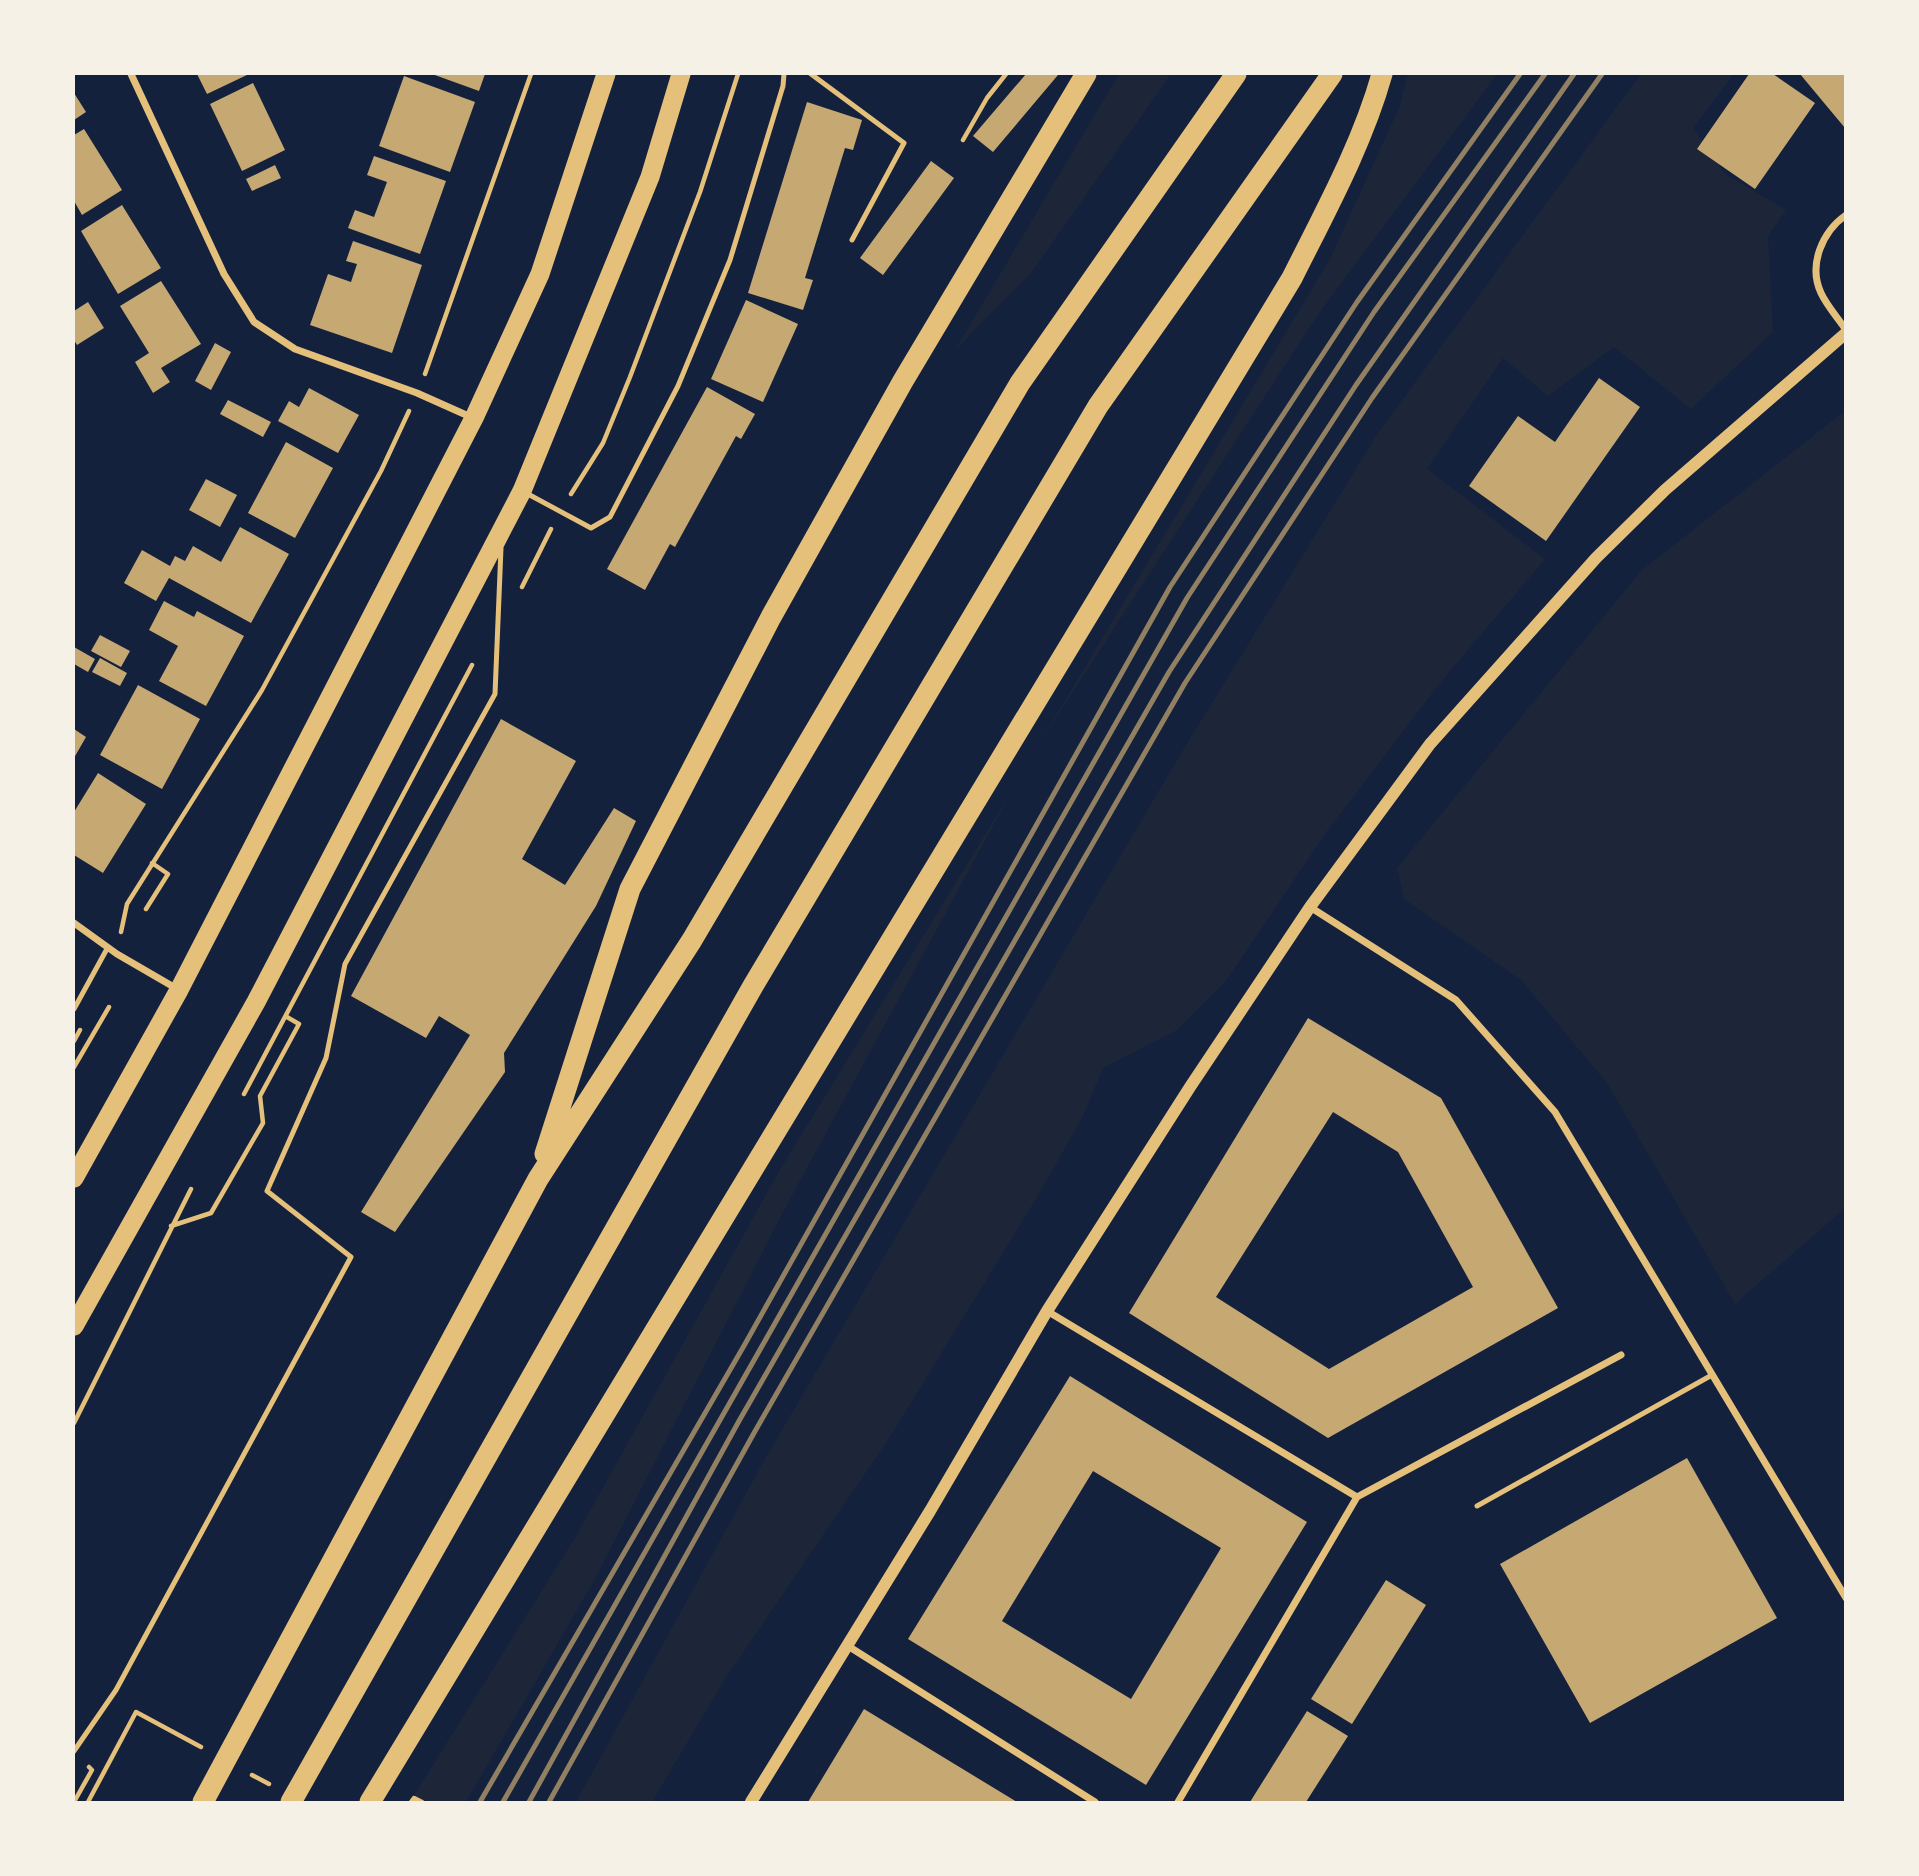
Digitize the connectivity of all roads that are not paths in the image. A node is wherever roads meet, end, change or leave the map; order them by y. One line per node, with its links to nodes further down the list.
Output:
1 (131, 74): 13 (street)
2 (606, 74): 13 (highway)
3 (681, 74): 14 (highway)
4 (784, 74): 14 (lane)
5 (811, 74): 11 (lane)
6 (1086, 74): 22 (highway)
7 (1236, 74): 22 (highway)
8 (1332, 74): 32 (highway)
9 (1382, 74): 34 (highway)
10 (1846, 215): 12 (street)
11 (852, 240)
12 (1846, 332): 16 (street)
13 (474, 418): 19 (highway)
14 (522, 491): 15 (highway)
15 (502, 528): 24 (highway); 31 (lane)
16 (1310, 907): 23 (street); 26 (street)
17 (74, 923): 18 (street)
18 (108, 947): 19 (street); 20 (lane)
19 (179, 990): 21 (highway)
20 (74, 1009)
21 (74, 1178)
22 (538, 1180): 33 (highway)
23 (1047, 1311): 27 (street); 30 (street)
24 (74, 1326)
25 (1620, 1354): 27 (street)
26 (1712, 1375): 28 (lane); 29 (street)
27 (1357, 1497): 37 (street)
28 (1477, 1506)
29 (1846, 1598)
30 (848, 1646): 35 (street); 36 (street)
31 (74, 1751)
32 (285, 1796)
33 (203, 1802)
34 (370, 1802)
35 (751, 1802)
36 (1096, 1802)
37 (1178, 1802)

